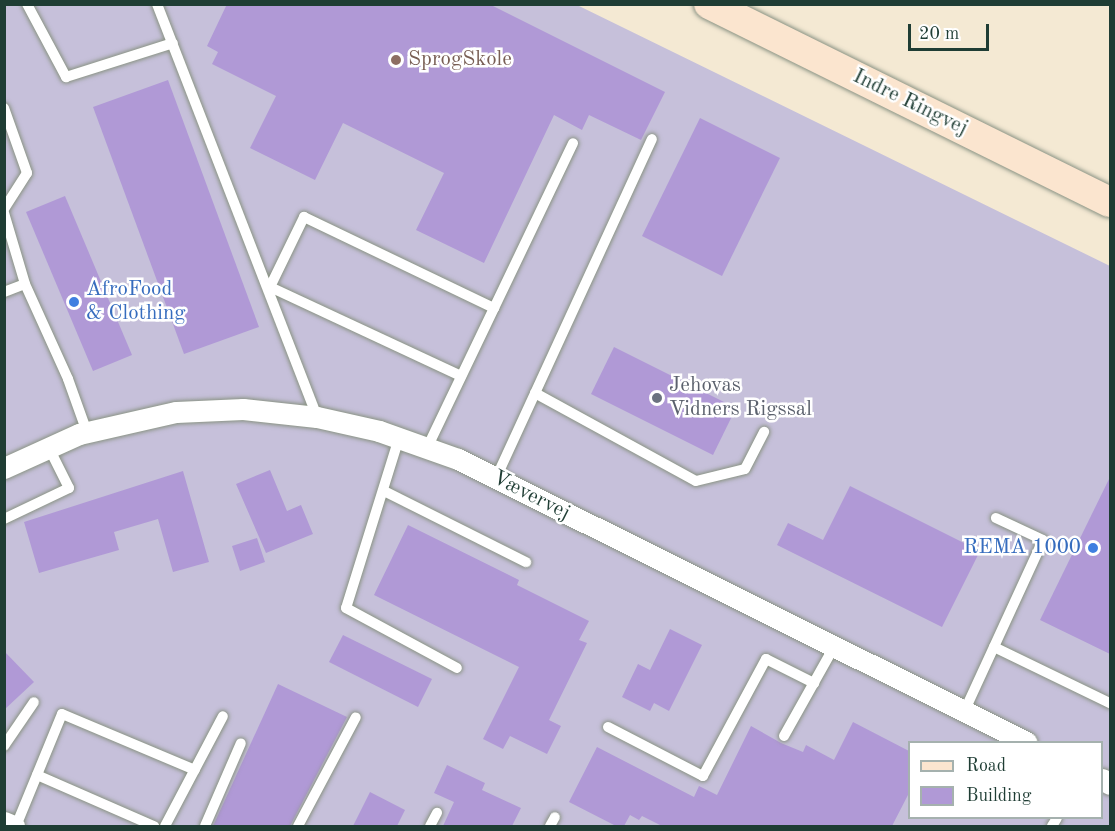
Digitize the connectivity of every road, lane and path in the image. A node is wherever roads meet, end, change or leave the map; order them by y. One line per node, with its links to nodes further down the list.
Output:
1 (27, 4): 4 (lane)
2 (158, 4): 4 (lane)
3 (710, 4): 8 (main road, Indre Ringvej)
4 (173, 43): 11 (lane)
5 (4, 108): 9 (lane)
6 (652, 139): 15 (lane)
7 (573, 143): 13 (lane)
8 (1110, 202)
9 (4, 211): 10 (lane)
10 (24, 284): 12 (lane); 17 (lane)
11 (270, 287): 13 (lane); 14 (lane); 16 (lane)
12 (4, 292)
13 (494, 308): 14 (lane)
14 (461, 376): 21 (lane)
15 (535, 393): 18 (lane); 23 (lane)
16 (317, 417): 17 (street, Vævervej); 19 (street, Vævervej)
17 (87, 432): 20 (street, Vævervej)
18 (764, 432)
19 (399, 438): 21 (street, Vævervej); 24 (lane)
20 (49, 448): 22 (street, Vævervej); 26 (lane)
21 (427, 448): 23 (street, Vævervej)
22 (4, 468)
23 (496, 478): 28 (street, Vævervej)
24 (384, 491): 27 (lane); 30 (lane)
25 (996, 518): 29 (lane)
26 (4, 519)
27 (525, 562)
28 (834, 647): 31 (lane); 34 (street, Vævervej)
29 (993, 647): 33 (lane); 34 (lane)
30 (457, 668)
31 (814, 683): 37 (lane); 38 (lane)
32 (34, 702): 41 (lane)
33 (1110, 703)
34 (963, 712): 39 (street, Vævervej)
35 (223, 716): 42 (lane)
36 (356, 717): 50 (lane)
37 (608, 727)
38 (784, 736)
39 (1024, 741)
40 (241, 743): 49 (lane)
41 (4, 746)
42 (195, 771): 43 (lane); 48 (lane)
43 (37, 775): 46 (lane); 47 (lane)
44 (437, 813): 51 (lane)
45 (4, 822): 46 (street)
46 (15, 826)
47 (154, 826)
48 (165, 826)
49 (205, 826)
50 (298, 826)
51 (430, 826)

